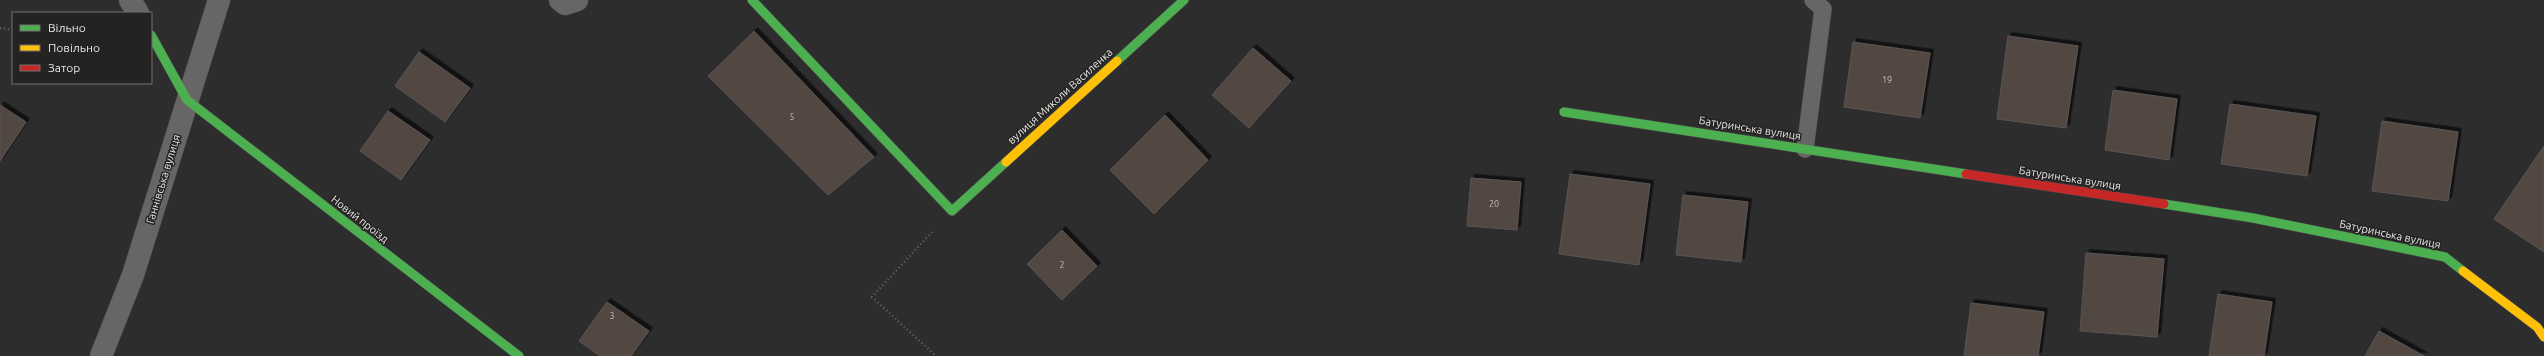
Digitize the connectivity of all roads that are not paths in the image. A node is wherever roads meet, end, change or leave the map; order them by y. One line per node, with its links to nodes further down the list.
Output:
1 (130, 0): 8 (street)
2 (219, 0): 10 (street, Ганнівська вулиця)
3 (560, 0): 4 (street)
4 (577, 0)
5 (752, 0): 6 (street, вулиця Миколи Василенка)
6 (1184, 0)
7 (1812, 0): 12 (lane)
8 (137, 12)
9 (152, 37): 10 (street)
10 (187, 100): 14 (street, Ганнівська вулиця); 15 (street, Новий проїзд)
11 (1564, 112): 12 (street, Батуринська вулиця)
12 (1805, 149): 13 (street, Батуринська вулиця)
13 (2544, 337)
14 (101, 356)
15 (519, 356)

